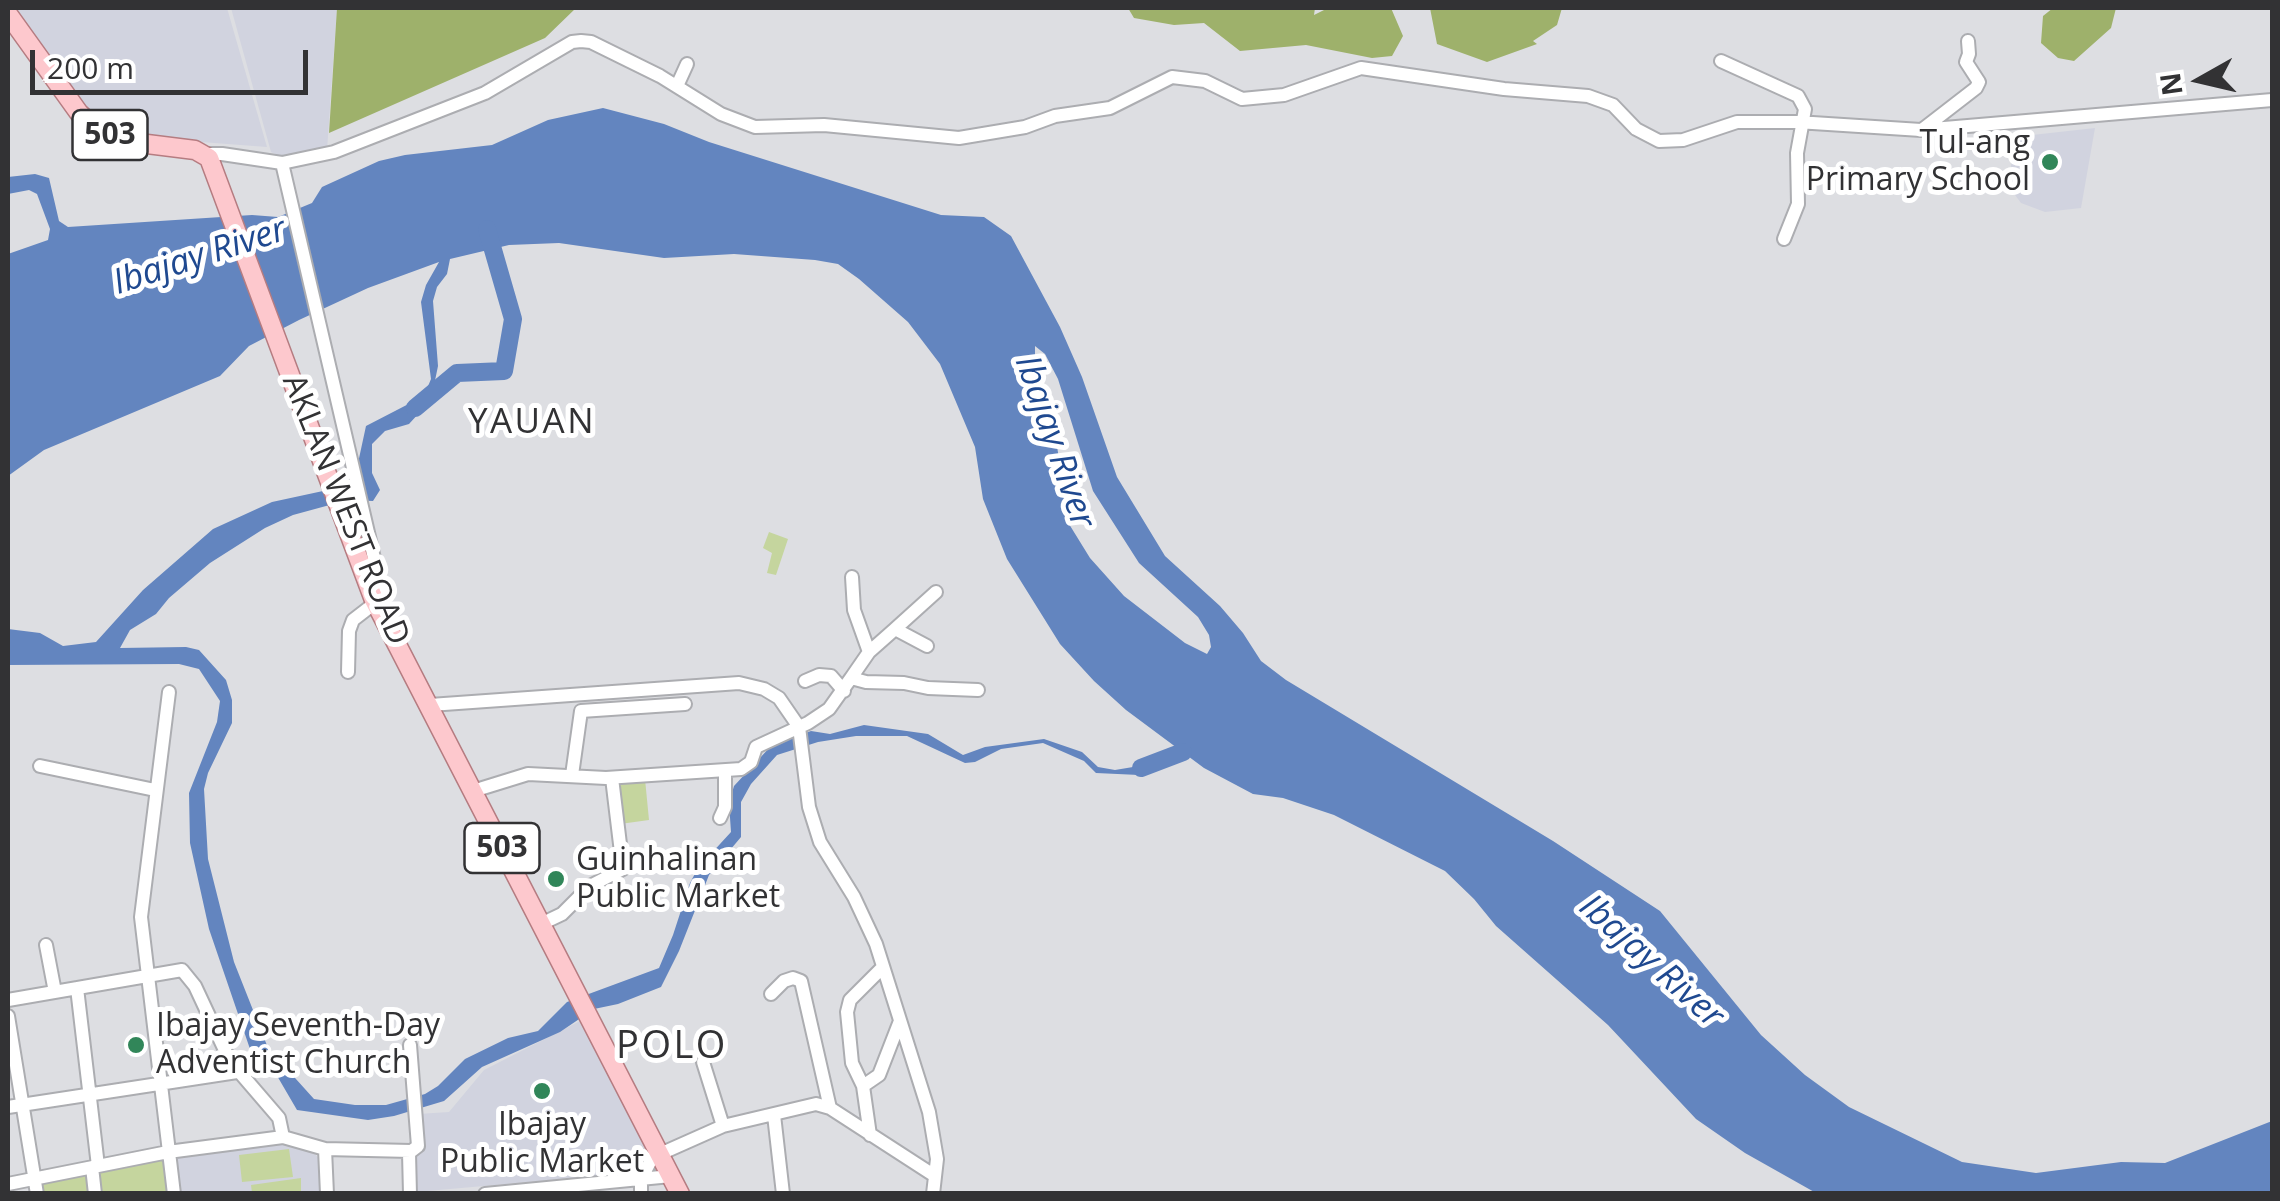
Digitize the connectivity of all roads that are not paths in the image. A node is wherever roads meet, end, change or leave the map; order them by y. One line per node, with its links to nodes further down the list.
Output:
1 (9, 18): 9 (main road, 503)
2 (1968, 41): 8 (street)
3 (1721, 61): 7 (street)
4 (687, 64): 5 (street)
5 (677, 86): 7 (street); 10 (street)
6 (2272, 100): 8 (street)
7 (1804, 122): 8 (street); 11 (street)
8 (1921, 130)
9 (204, 154): 10 (street); 14 (main road, AKLAN WEST ROAD / 503)
10 (282, 163): 14 (street)
11 (1784, 240)
12 (852, 578): 17 (street)
13 (936, 592): 15 (street)
14 (375, 602): 18 (street); 25 (main road, AKLAN WEST ROAD / 503)
15 (895, 629): 16 (street); 17 (street)
16 (926, 646)
17 (868, 652): 19 (street)
18 (348, 672)
19 (851, 678): 21 (street); 22 (street)
20 (805, 681): 22 (street)
21 (978, 690)
22 (844, 691): 26 (street)
23 (169, 692): 31 (street)
24 (685, 704): 29 (street)
25 (430, 705): 26 (street); 32 (main road, AKLAN WEST ROAD / 503)
26 (799, 727): 28 (street); 36 (street)
27 (40, 766): 31 (street)
28 (725, 772): 30 (street); 33 (street)
29 (572, 774): 30 (street); 32 (street)
30 (612, 778): 34 (street)
31 (156, 790): 37 (street)
32 (474, 791): 34 (main road, AKLAN WEST ROAD / 503)
33 (720, 818)
34 (542, 924): 58 (main road, AKLAN WEST ROAD / 503)
35 (46, 944): 39 (street)
36 (883, 967): 43 (street); 48 (street)
37 (146, 976): 38 (street); 46 (street); 47 (street)
38 (77, 988): 39 (street); 49 (street)
39 (55, 992): 41 (street)
40 (771, 994): 51 (street)
41 (8, 1000)
42 (8, 1016): 50 (street)
43 (900, 1021): 48 (street); 62 (street)
44 (410, 1045): 57 (street)
45 (702, 1062): 53 (street)
46 (236, 1072): 47 (street); 55 (street)
47 (160, 1084): 49 (street); 59 (street)
48 (863, 1086): 54 (street)
49 (90, 1095): 50 (street); 60 (street)
50 (15, 1106): 64 (street)
51 (830, 1108): 52 (street); 54 (street)
52 (774, 1115): 53 (street); 73 (street)
53 (723, 1126): 58 (street)
54 (870, 1134): 62 (street)
55 (283, 1137): 56 (street); 59 (street)
56 (325, 1149): 57 (street); 69 (street)
57 (410, 1151): 70 (street)
58 (658, 1151): 61 (main road, AKLAN WEST ROAD / 503); 65 (street)
59 (168, 1152): 60 (street); 68 (street)
60 (95, 1167): 64 (street); 67 (street)
61 (671, 1176): 65 (street); 72 (main road, AKLAN WEST ROAD / 503)
62 (935, 1176): 74 (street)
63 (8, 1184): 64 (street)
64 (36, 1186)
65 (641, 1186): 66 (street)
66 (553, 1190): 71 (street)
67 (95, 1194)
68 (174, 1194)
69 (326, 1194)
70 (410, 1194)
71 (485, 1194)
72 (680, 1194)
73 (784, 1194)
74 (933, 1194)

